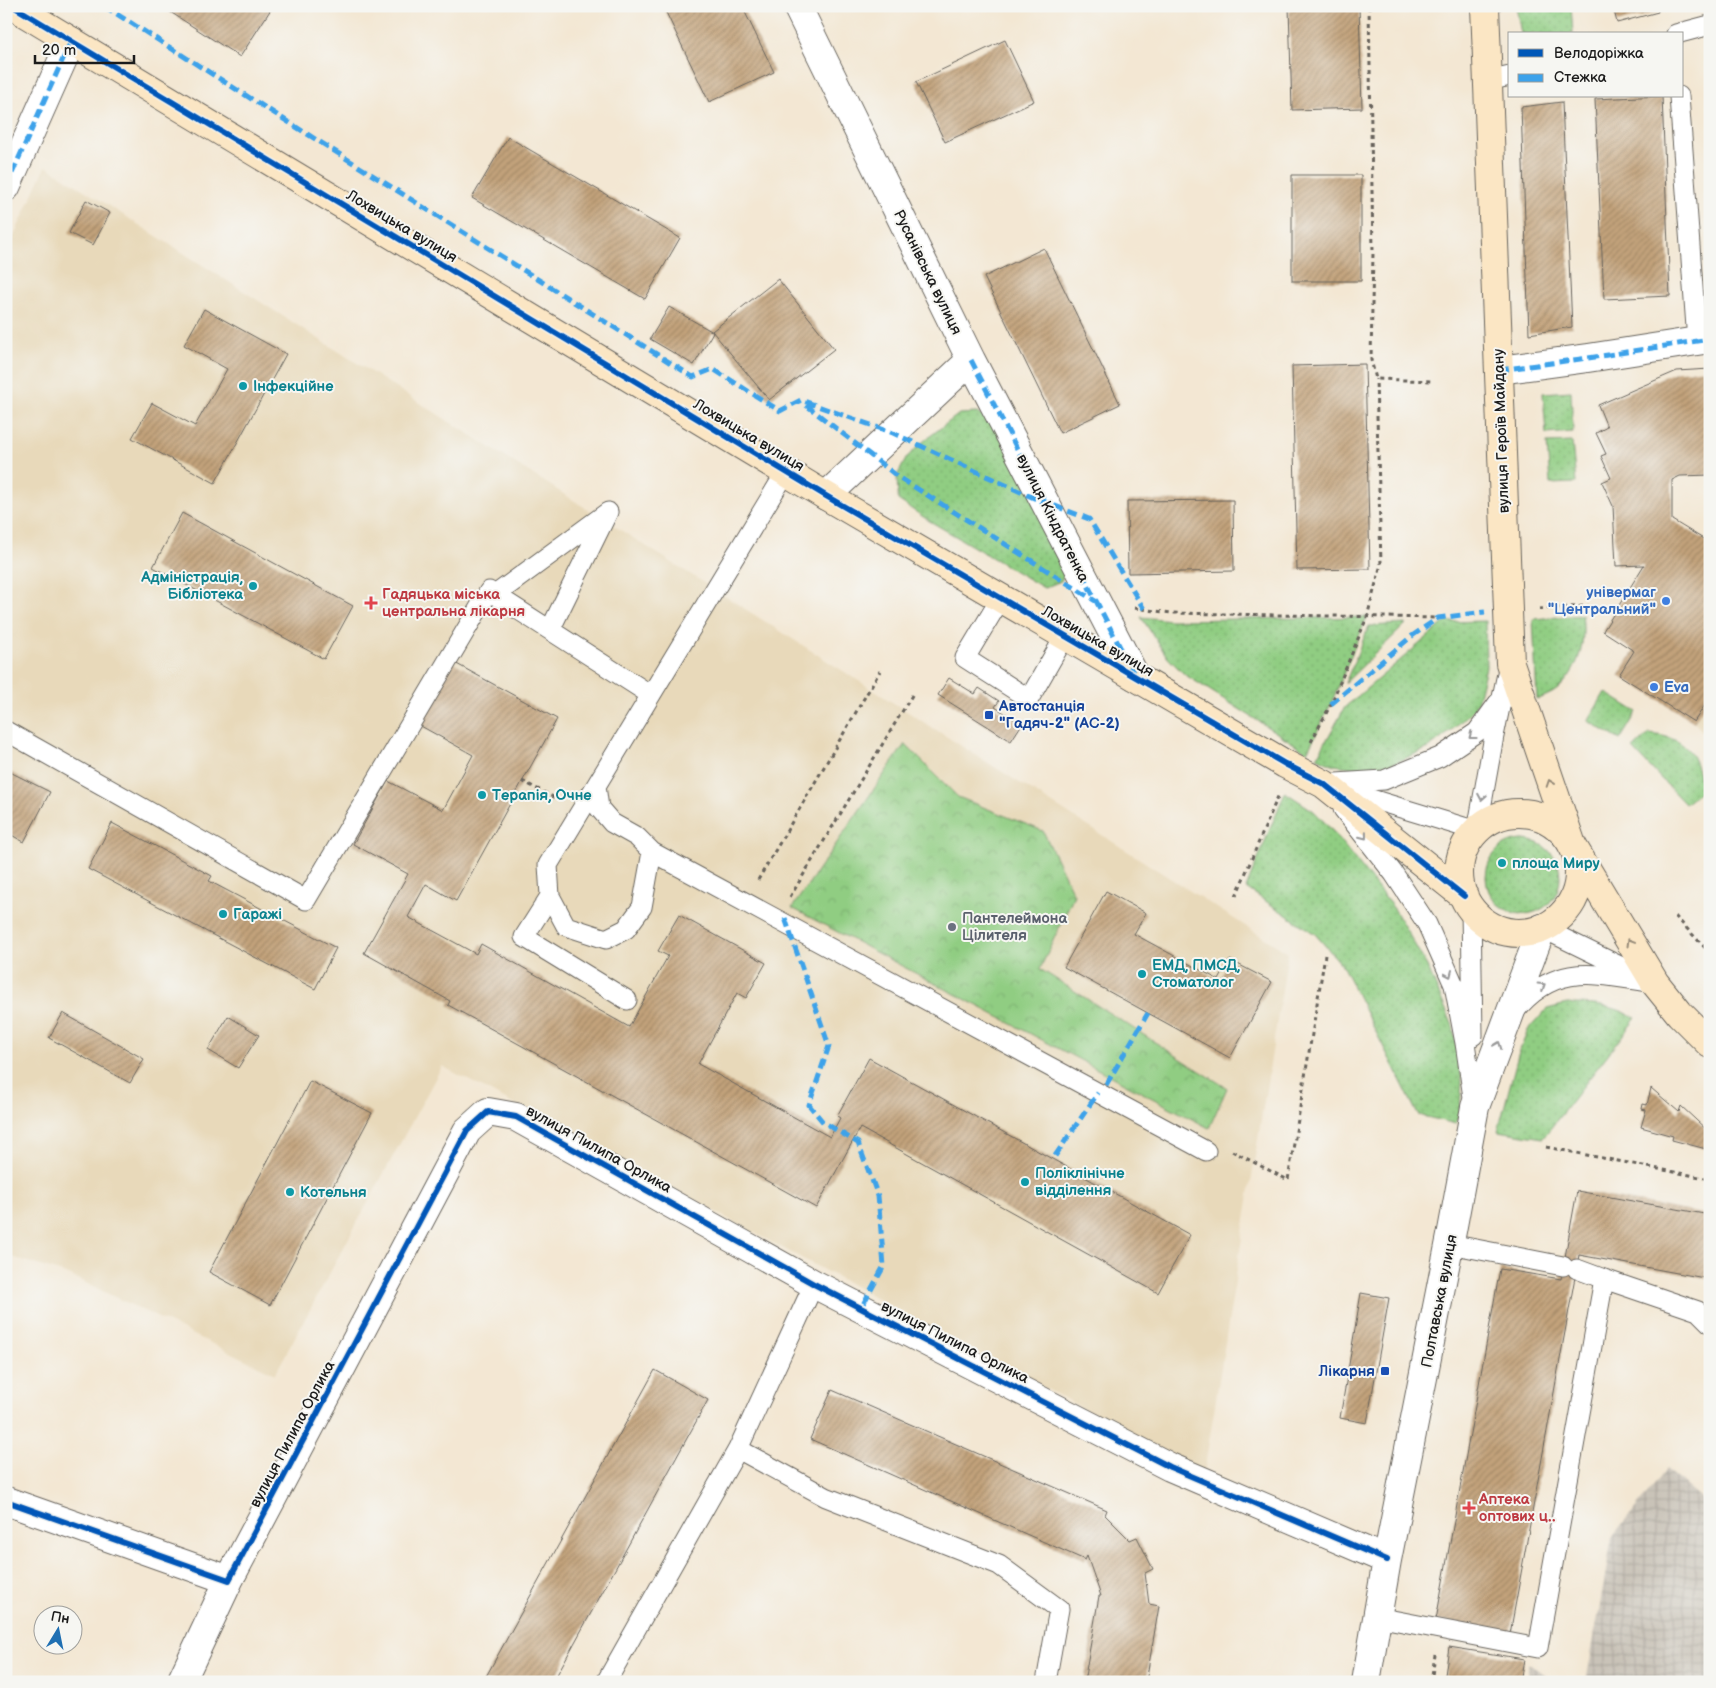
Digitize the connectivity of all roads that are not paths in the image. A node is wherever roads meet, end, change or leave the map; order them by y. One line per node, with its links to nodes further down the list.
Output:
1 (14, 6): 6 (street, Лохвицька вулиця)
2 (797, 6): 11 (street, Русанівська вулиця)
3 (1485, 6): 7 (street, вулиця Героїв Майдану)
4 (1710, 25): 5 (lane)
5 (1684, 32)
6 (71, 41): 9 (street); 13 (street, Лохвицька вулиця)
7 (1499, 78): 12 (street, вулиця Героїв Майдану)
8 (1679, 98): 10 (lane)
9 (6, 188)
10 (1704, 340): 12 (street)
11 (971, 360): 14 (street); 20 (street, вулиця Кіндратенка)
12 (1498, 370): 19 (street, вулиця Героїв Майдану)
13 (786, 472): 14 (street, Лохвицька вулиця); 21 (lane)
14 (826, 496): 16 (street, Лохвицька вулиця)
15 (495, 595): 17 (lane); 17 (lane); 22 (lane)
16 (1001, 598): 18 (street, Лохвицька вулиця); 18 (lane)
17 (550, 630): 21 (lane)
18 (1064, 636): 20 (street, Лохвицька вулиця)
19 (1510, 663): 23 (lane, one-way to 23); 25 (lane, one-way to 25); 26 (street, вулиця Героїв Майдану, one-way to 19)
20 (1135, 676): 23 (street, Лохвицька вулиця)
21 (651, 695): 24 (lane)
22 (6, 731)
23 (1324, 784): 25 (lane); 29 (street, Лохвицька вулиця); 35 (lane, one-way to 35)
24 (596, 786): 27 (lane); 28 (lane)
25 (1476, 831): 26 (street); 29 (street)
26 (1572, 846): 30 (street); 31 (street, one-way to 26)
27 (652, 852): 28 (lane); 36 (lane)
28 (550, 896): 32 (lane)
29 (1467, 903): 30 (street); 35 (lane)
30 (1542, 928): 31 (lane); 33 (street, Полтавська вулиця)
31 (1655, 983): 33 (lane, one-way to 31); 34 (street)
32 (627, 1000)
33 (1508, 1020): 35 (street, Полтавська вулиця, one-way to 33)
34 (1710, 1044)
35 (1475, 1107): 37 (street, Полтавська вулиця)
36 (1206, 1151)
37 (1450, 1244): 38 (lane); 43 (street, Полтавська вулиця)
38 (1604, 1280): 40 (lane); 45 (lane)
39 (814, 1284): 41 (lane); 43 (street, вулиця Пилипа Орлика); 44 (street, вулиця Пилипа Орлика)
40 (1710, 1323)
41 (738, 1449): 47 (lane); 48 (lane)
42 (6, 1500): 44 (street)
43 (1387, 1560): 45 (street, Полтавська вулиця)
44 (229, 1580): 46 (street, вулиця Пилипа Орлика)
45 (1377, 1617): 49 (street, Полтавська вулиця)
46 (181, 1682)
47 (606, 1682)
48 (1046, 1682)
49 (1366, 1682)

